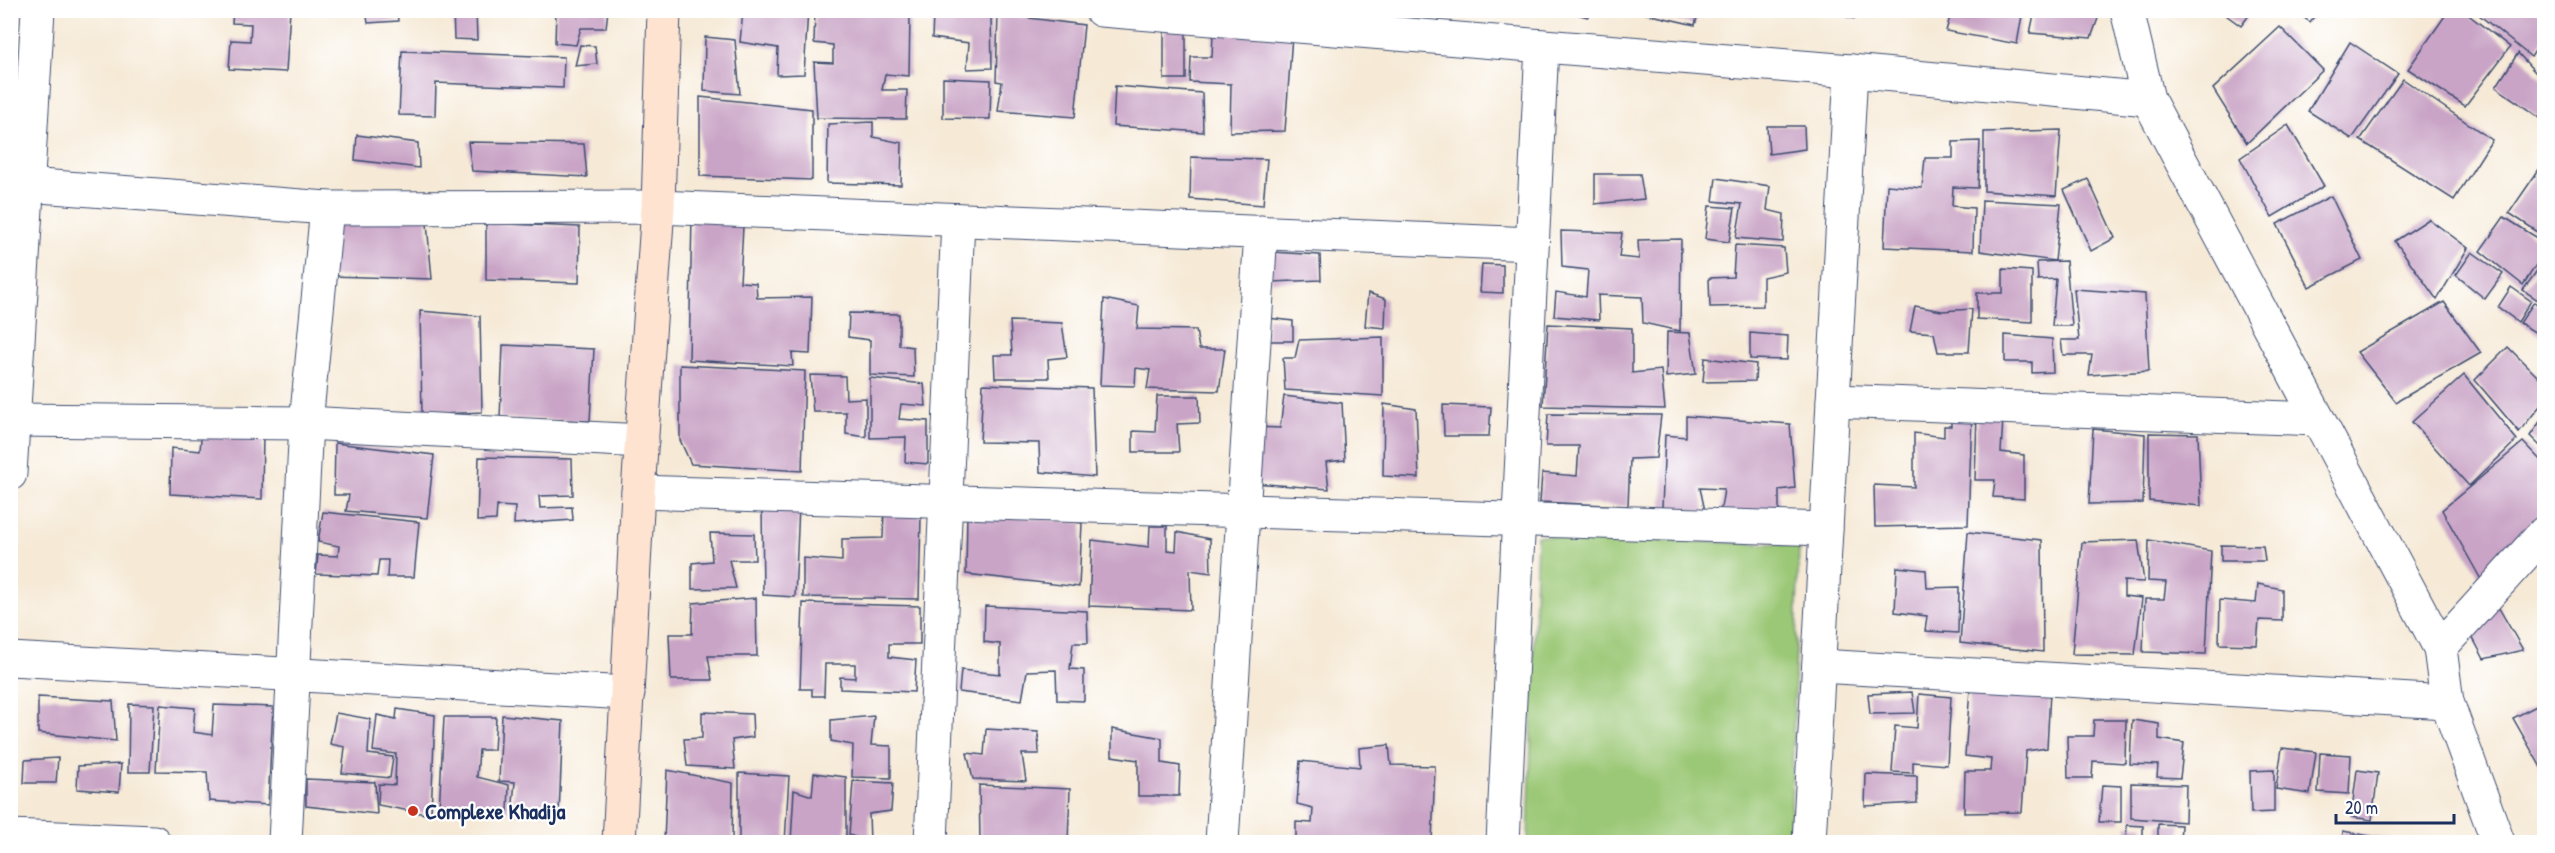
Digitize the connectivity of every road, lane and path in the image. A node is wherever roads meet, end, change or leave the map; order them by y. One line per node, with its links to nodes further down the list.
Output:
1 (38, 10): 8 (street)
2 (664, 10): 9 (street)
3 (1101, 10): 5 (street)
4 (2127, 10): 7 (street)
5 (1542, 46): 6 (street); 13 (street)
6 (1851, 71): 7 (street); 15 (street)
7 (2148, 99): 16 (street)
8 (27, 185): 10 (street); 14 (street)
9 (658, 207): 10 (street); 11 (street); 19 (street)
10 (327, 208): 18 (street)
11 (958, 220): 12 (street); 22 (street)
12 (1261, 232): 13 (street); 23 (street)
13 (1532, 244): 24 (street)
14 (16, 279): 17 (street)
15 (1833, 401): 16 (street); 25 (street)
16 (2318, 418): 27 (street)
17 (14, 420): 18 (street); 20 (street)
18 (306, 423): 19 (street); 30 (street)
19 (642, 441): 21 (street)
20 (10, 474)
21 (638, 492): 22 (street); 31 (street)
22 (946, 502): 23 (street); 37 (street)
23 (1243, 511): 24 (street); 38 (street)
24 (1518, 519): 25 (street); 39 (street)
25 (1826, 529): 29 (street)
26 (2544, 533): 27 (street)
27 (2440, 648): 32 (street)
28 (10, 659): 30 (street)
29 (1819, 666): 32 (street); 40 (street)
30 (293, 675): 31 (street); 35 (street)
31 (628, 693): 36 (street)
32 (2447, 702): 41 (street)
33 (10, 836): 34 (street)
34 (154, 843)
35 (285, 843)
36 (619, 843)
37 (931, 843)
38 (1221, 843)
39 (1503, 843)
40 (1809, 843)
41 (2498, 843)

